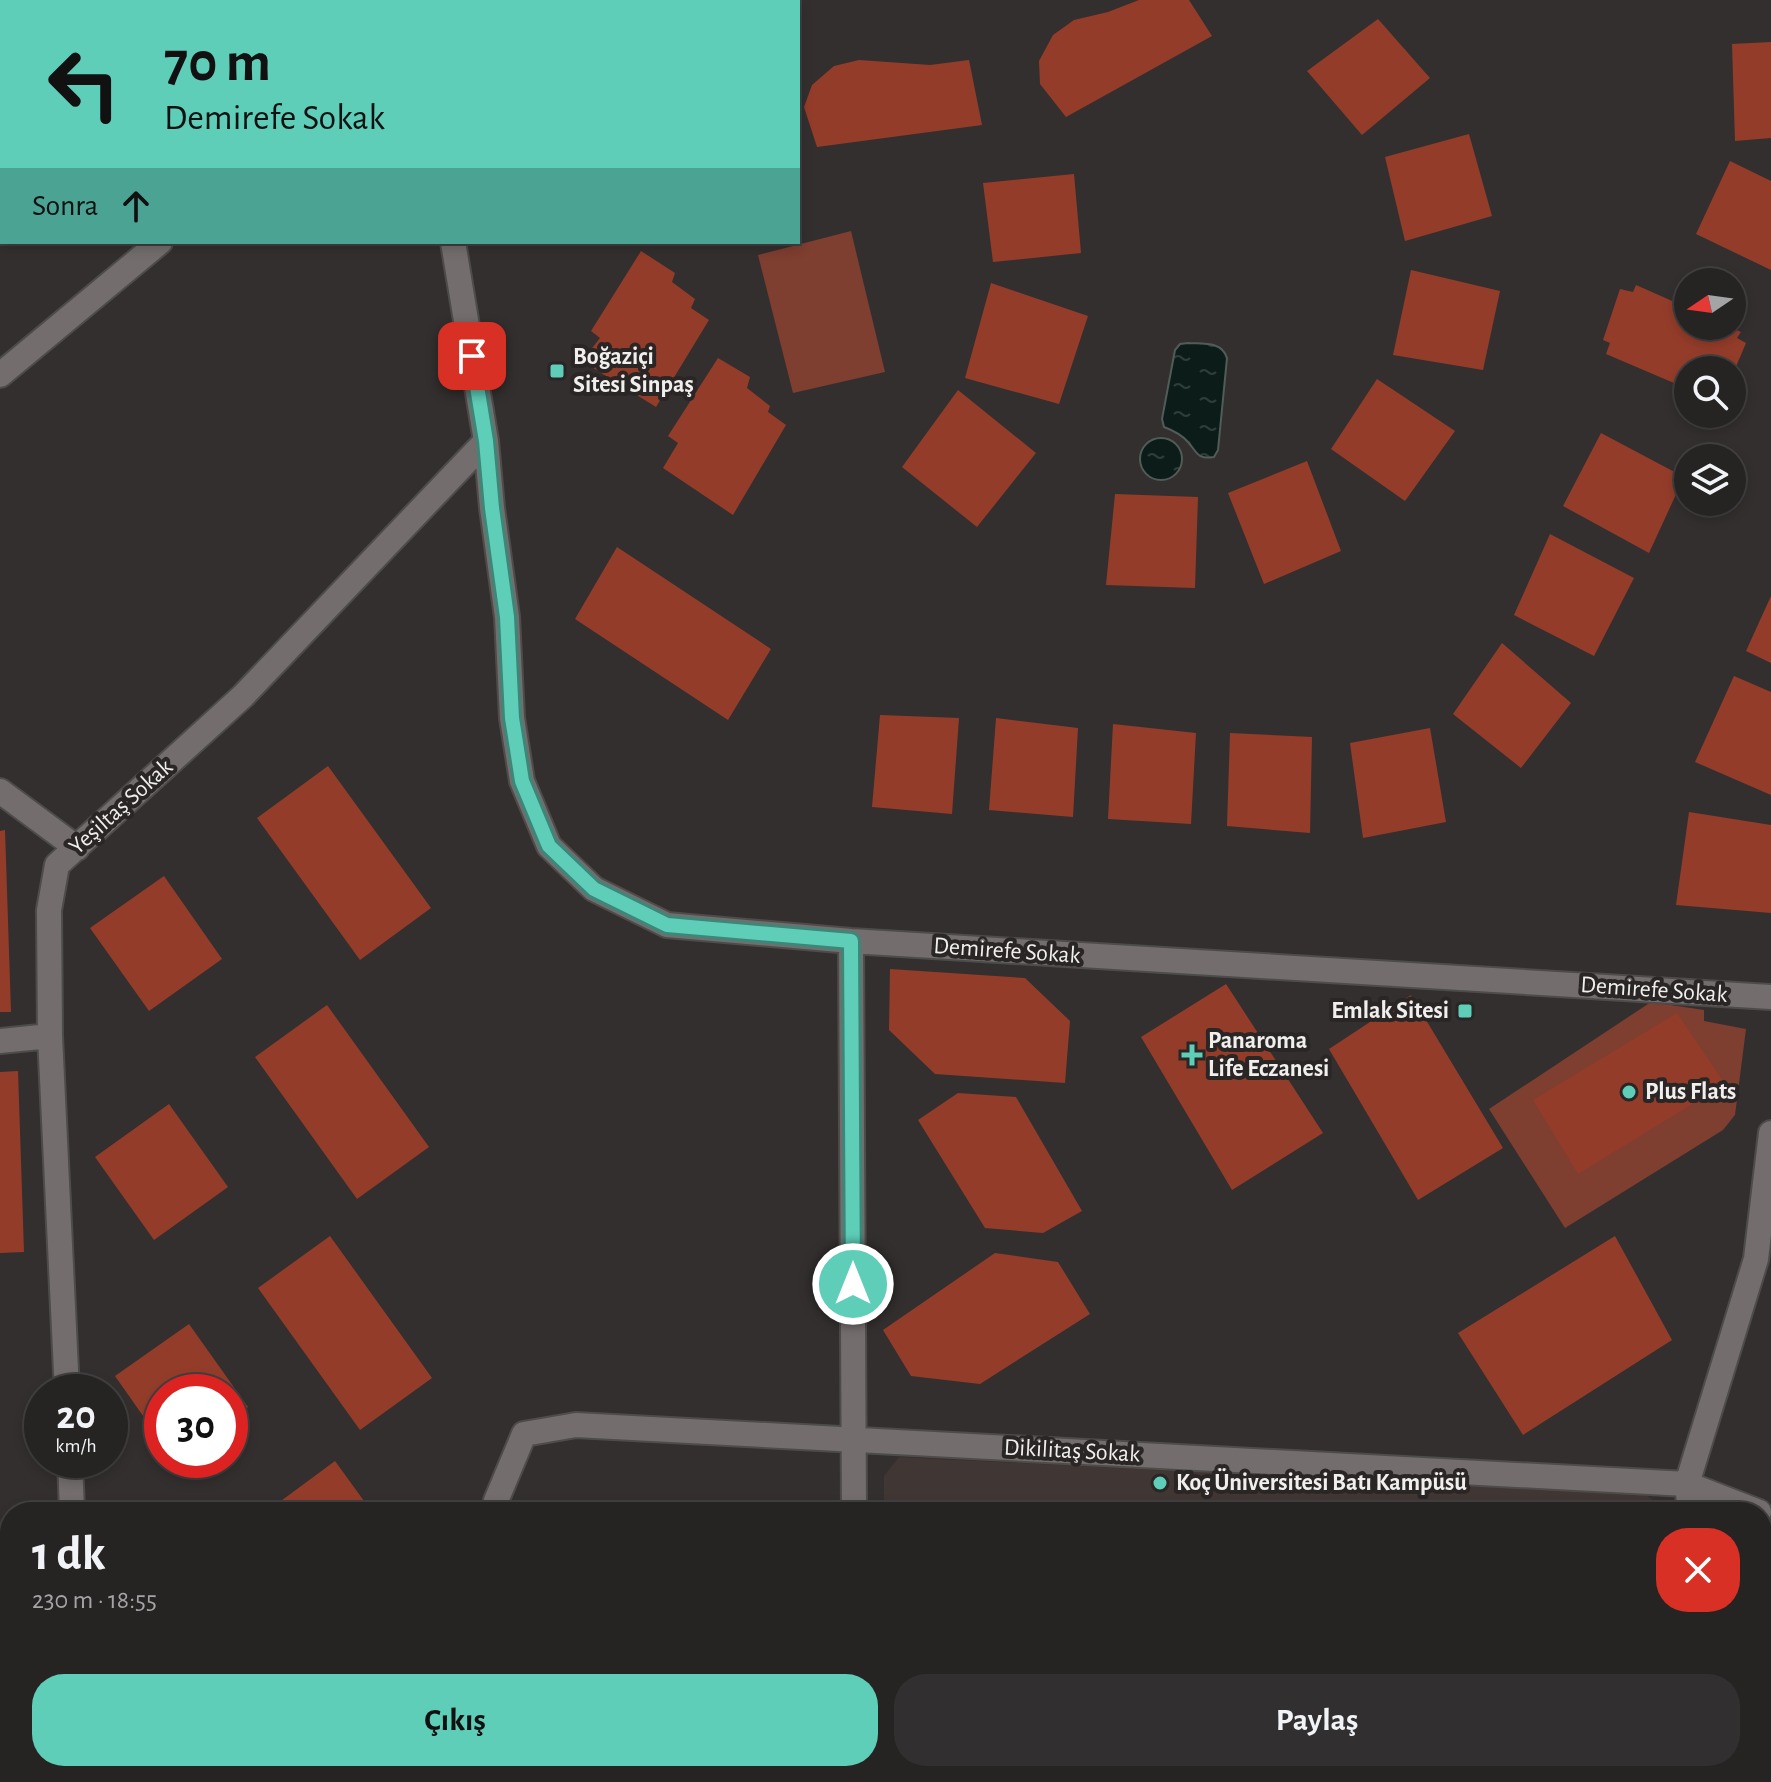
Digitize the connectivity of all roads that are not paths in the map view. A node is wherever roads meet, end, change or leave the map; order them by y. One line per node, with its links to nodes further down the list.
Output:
1 (158, 244): 3 (street)
2 (453, 244): 4 (street, Demirefe Sokak)
3 (0, 375)
4 (486, 441): 6 (street, Yeşiltaş Sokak); 7 (street, Demirefe Sokak)
5 (0, 791): 6 (street)
6 (77, 848): 9 (street, Yeşiltaş Sokak)
7 (851, 941): 8 (street, Demirefe Sokak); 14 (street)
8 (1771, 997)
9 (50, 1036): 10 (street); 13 (street, Yeşiltaş Sokak)
10 (0, 1041)
11 (1771, 1133): 12 (street)
12 (1770, 1141): 16 (street)
13 (66, 1374)
14 (854, 1440): 16 (street, Dikilitaş Sokak); 18 (street, Dikilitaş Sokak); 19 (street)
15 (71, 1478): 17 (street)
16 (1687, 1484): 20 (street); 21 (street, Dikilitaş Sokak)
17 (72, 1502)
18 (496, 1502)
19 (854, 1502)
20 (1689, 1502)
21 (1732, 1502)

